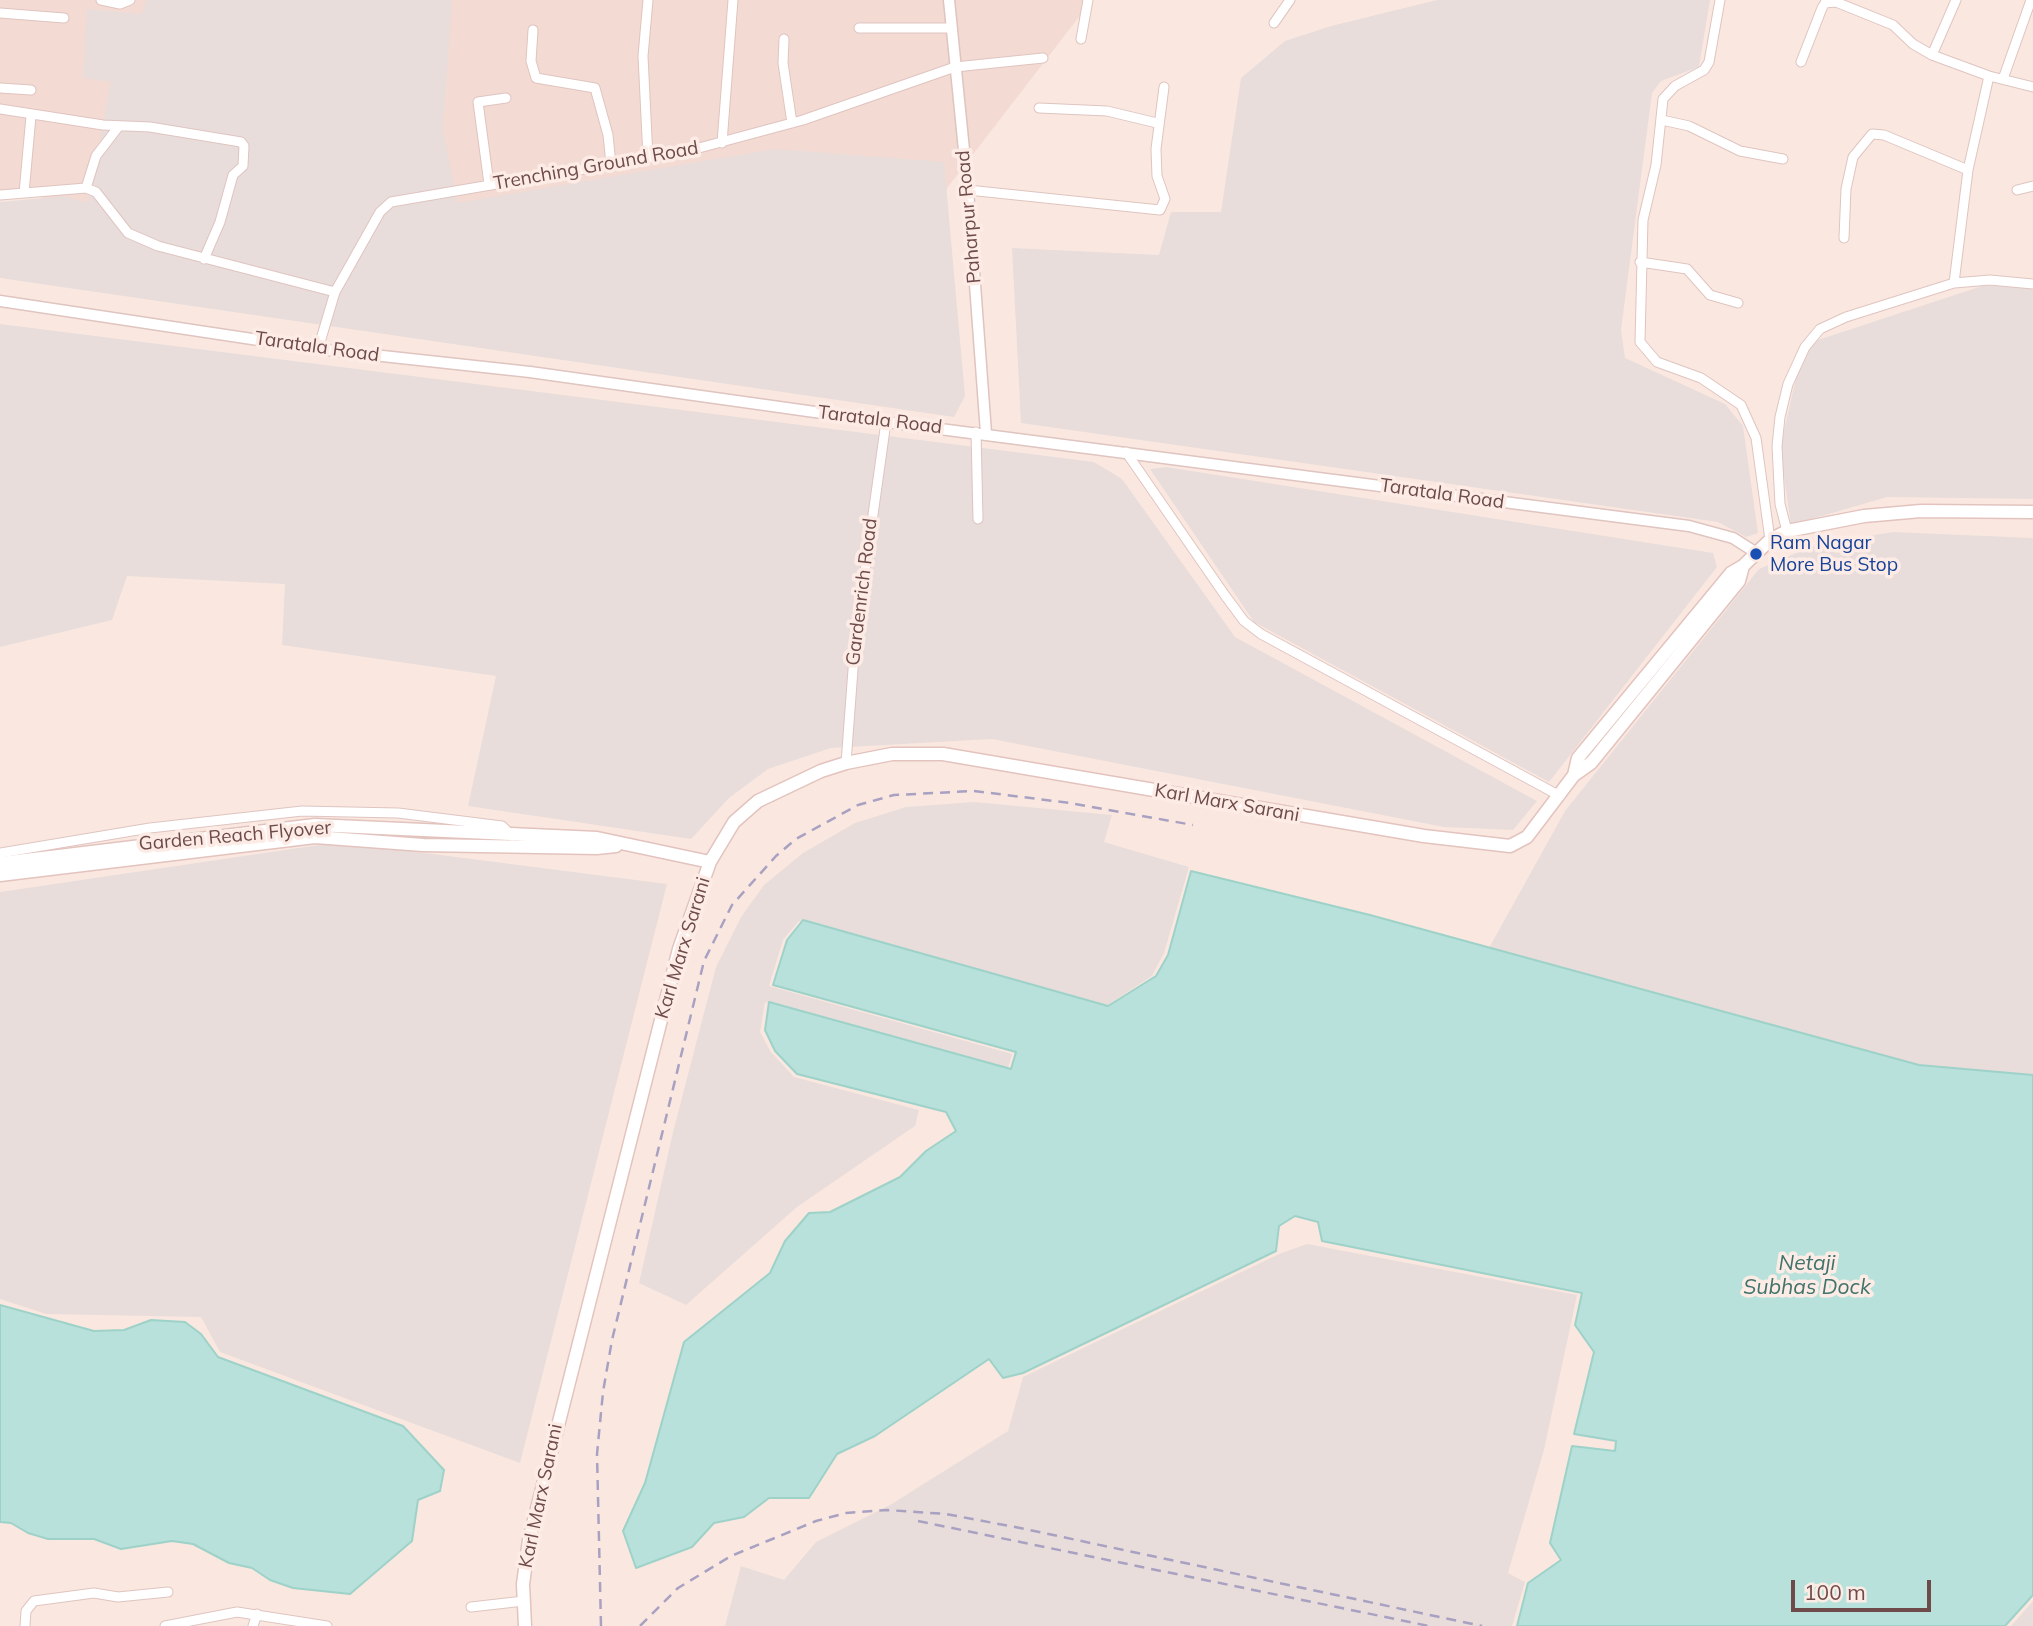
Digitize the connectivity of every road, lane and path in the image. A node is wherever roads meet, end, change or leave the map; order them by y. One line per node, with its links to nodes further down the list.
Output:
1 (101, 0): 2 (street)
2 (130, 0)
3 (648, 0): 38 (street)
4 (733, 0): 37 (street)
5 (949, 0): 15 (street, Paharpur Road)
6 (1088, 0): 18 (street)
7 (1290, 0): 13 (street)
8 (1720, 0): 33 (street)
9 (1956, 0): 19 (street)
10 (2031, 0): 24 (street)
11 (0, 13): 12 (street)
12 (64, 18)
13 (1274, 23)
14 (859, 28): 15 (street)
15 (952, 28): 22 (street, Paharpur Road)
16 (533, 30): 40 (street)
17 (784, 38): 34 (street)
18 (1081, 39)
19 (1932, 55): 21 (street); 23 (street)
20 (1044, 58): 22 (street, Trenching Ground Road)
21 (1801, 62)
22 (955, 67): 34 (street, Trenching Ground Road); 45 (street, Paharpur Road)
23 (1989, 76): 24 (street); 41 (street)
24 (2003, 79): 26 (street)
25 (1164, 87): 35 (street)
26 (2033, 87)
27 (0, 88): 28 (street)
28 (31, 90)
29 (506, 98): 42 (street)
30 (1039, 108): 35 (street)
31 (0, 109): 32 (street)
32 (31, 116): 36 (street); 47 (street)
33 (1662, 120): 39 (street); 51 (street)
34 (792, 123): 37 (street, Trenching Ground Road)
35 (1157, 123): 45 (street)
36 (120, 126): 44 (street); 50 (street)
37 (722, 144): 38 (street, Trenching Ground Road)
38 (648, 158): 40 (street, Trenching Ground Road)
39 (1783, 159)
40 (611, 164): 42 (street, Trenching Ground Road)
41 (1968, 170): 49 (street); 52 (street)
42 (489, 184): 54 (street, Trenching Ground Road)
43 (2033, 186): 46 (street)
44 (86, 188): 47 (street); 50 (street)
45 (968, 190): 59 (street, Paharpur Road)
46 (2017, 190)
47 (24, 192): 48 (street)
48 (0, 195)
49 (1843, 238)
50 (204, 260): 54 (street)
51 (1640, 262): 56 (street); 64 (street)
52 (1954, 283): 53 (street); 63 (street)
53 (2033, 284)
54 (335, 292): 57 (street, Trenching Ground Road)
55 (0, 302): 57 (street, Taratala Road)
56 (1738, 303)
57 (318, 349): 58 (street, Taratala Road)
58 (886, 422): 59 (street, Taratala Road); 66 (street, Gardenrich Road)
59 (981, 433): 60 (street, Taratala Road); 62 (street)
60 (1126, 452): 65 (street, Taratala Road); 67 (street)
61 (2033, 512): 63 (main road, Karl Marx Sarani)
62 (978, 519)
63 (1787, 531): 64 (main road, Karl Marx Sarani)
64 (1770, 540): 65 (main road, Karl Marx Sarani)
65 (1755, 552): 67 (main road, Karl Marx Sarani)
66 (846, 763): 67 (main road, Karl Marx Sarani); 70 (main road, Karl Marx Sarani)
67 (1560, 796)
68 (511, 841): 69 (street); 70 (main road); 71 (main road, Garden Reach Flyover); 72 (main road, Garden Reach Flyover)
69 (0, 853)
70 (710, 862): 74 (main road, Karl Marx Sarani)
71 (0, 863)
72 (0, 875)
73 (168, 1592): 77 (street)
74 (524, 1601): 75 (street); 81 (main road, Karl Marx Sarani)
75 (471, 1607)
76 (257, 1614): 78 (street); 79 (street); 80 (street)
77 (25, 1626)
78 (164, 1626)
79 (253, 1626)
80 (327, 1626)
81 (525, 1626)

